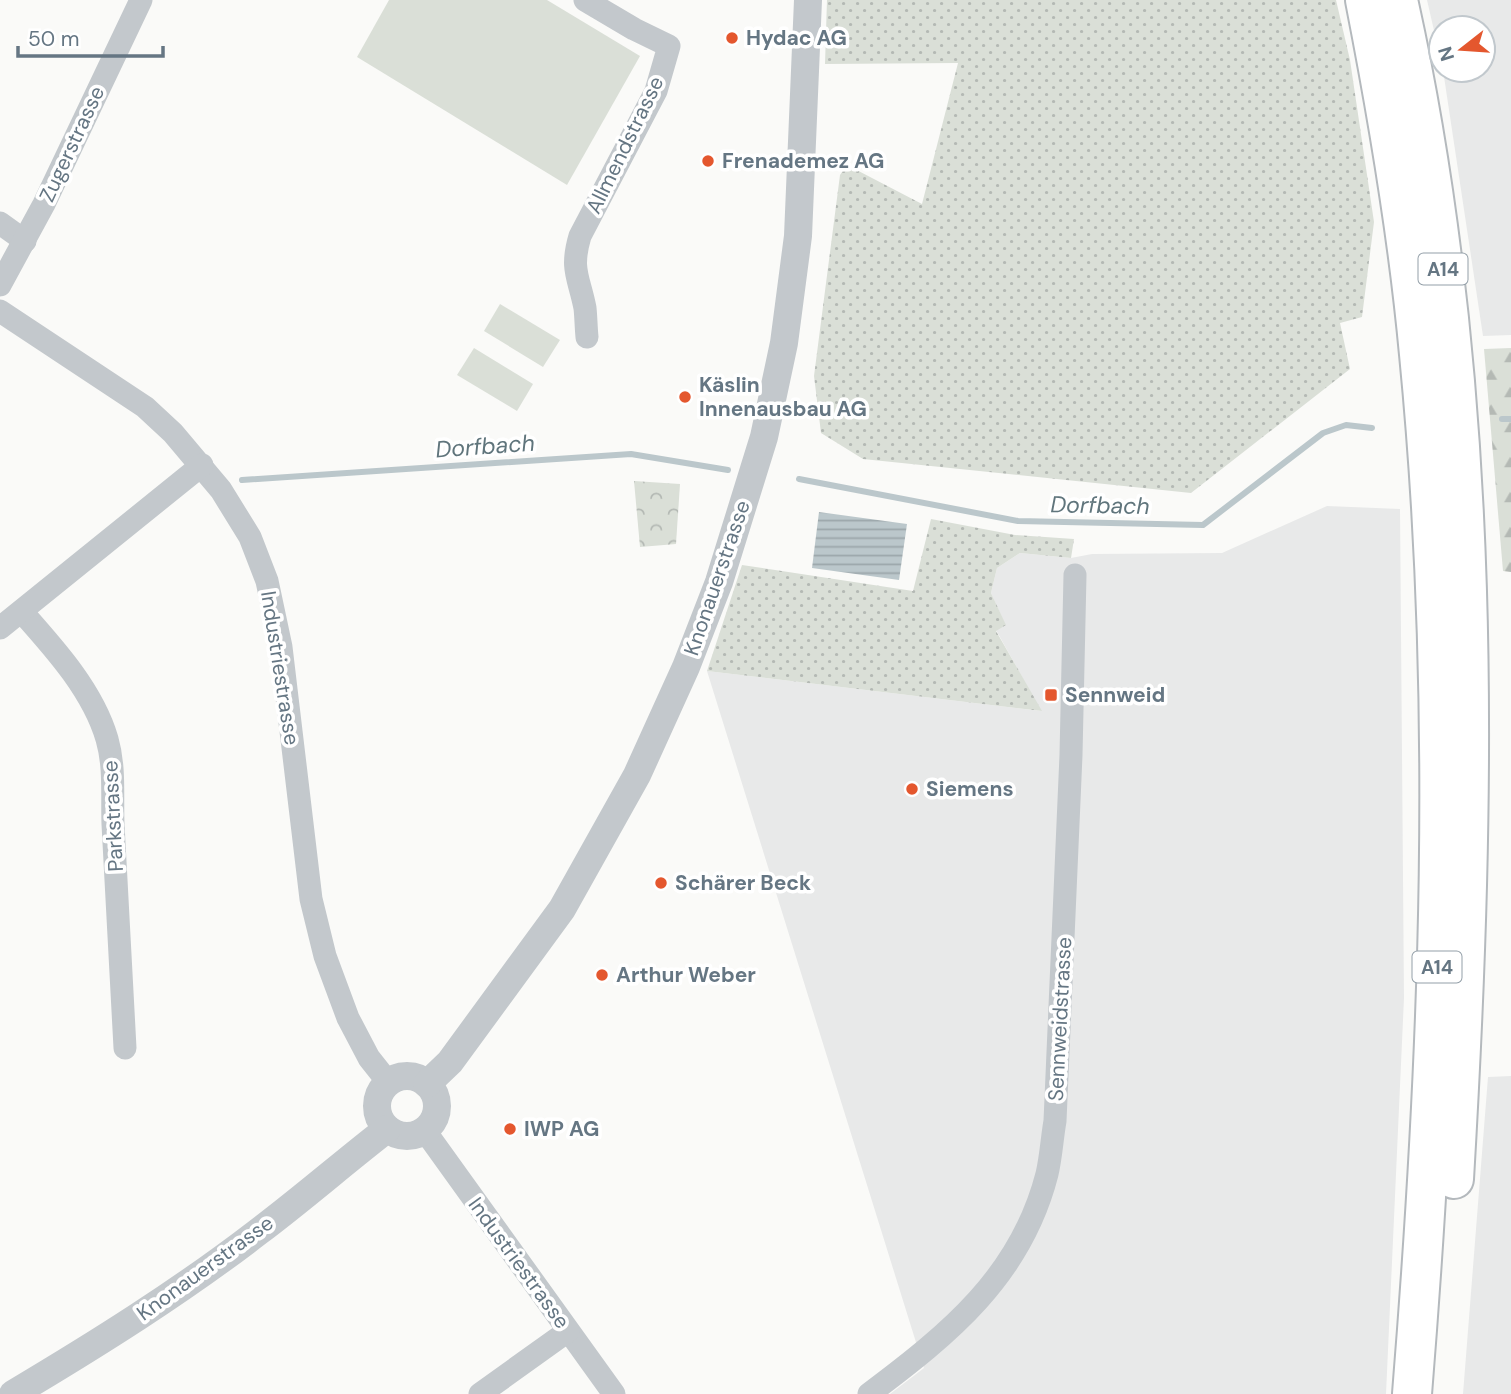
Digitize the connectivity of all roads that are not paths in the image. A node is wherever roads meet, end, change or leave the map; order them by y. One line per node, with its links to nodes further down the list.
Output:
1 (141, 0): 7 (street, Zugerstrasse)
2 (585, 0): 10 (street, Allmendstrasse)
3 (808, 0): 17 (street, Knonauerstrasse)
4 (1365, 0): 25 (highway, A14)
5 (1398, 0): 26 (highway, A14)
6 (0, 223): 7 (street)
7 (25, 241): 8 (street, Zugerstrasse)
8 (0, 285)
9 (0, 312): 11 (street, Industriestrasse)
10 (587, 337)
11 (202, 464): 13 (street); 16 (street, Industriestrasse)
12 (1075, 575): 24 (street, Sennweidstrasse)
13 (22, 612): 14 (street); 15 (street, Parkstrasse)
14 (0, 628)
15 (125, 1048)
16 (388, 1083): 17 (street); 18 (street)
17 (427, 1084): 19 (street)
18 (387, 1129): 19 (street); 21 (street, Knonauerstrasse)
19 (425, 1131): 20 (street, Industriestrasse)
20 (568, 1331): 22 (street); 23 (street, Industriestrasse)
21 (13, 1394)
22 (480, 1394)
23 (614, 1394)
24 (869, 1394)
25 (1412, 1394)
26 (1439, 1394)

